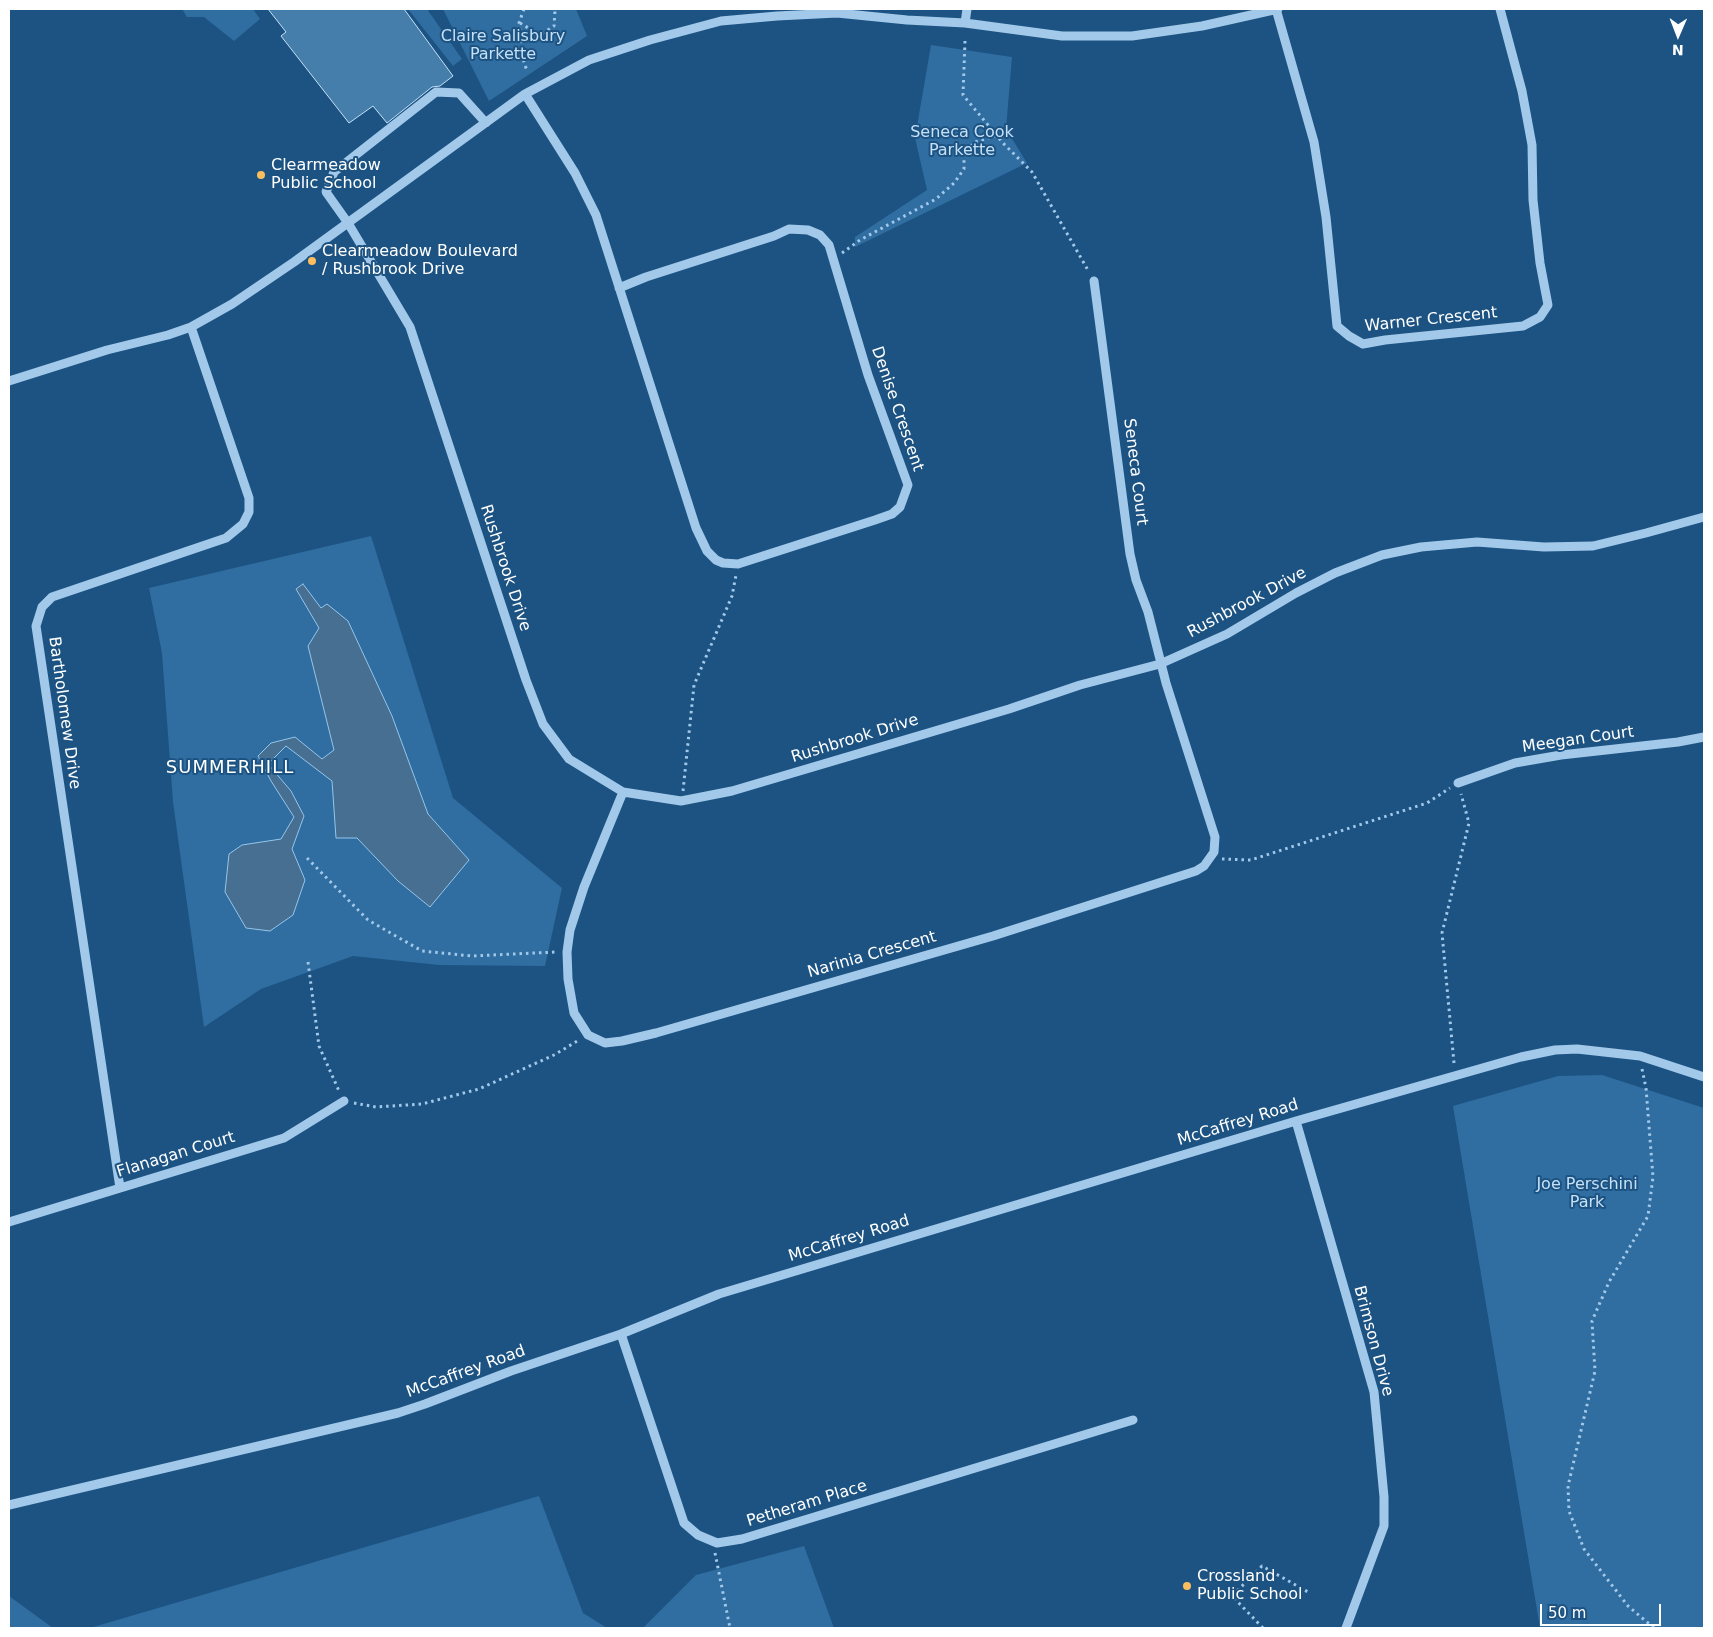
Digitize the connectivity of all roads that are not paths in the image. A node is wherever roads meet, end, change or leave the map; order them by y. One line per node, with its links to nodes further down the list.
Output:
1 (967, 9): 4 (street)
2 (1277, 9): 3 (street, Warner Crescent); 4 (street)
3 (1500, 9)
4 (965, 23): 5 (street)
5 (525, 94): 6 (street); 9 (street)
6 (486, 123): 7 (street); 7 (street, Rushbrook Drive)
7 (348, 223): 10 (street); 16 (street, Rushbrook Drive)
8 (1094, 281): 13 (street, Seneca Court)
9 (620, 288): 9 (street, Denise Crescent)
10 (191, 327): 11 (street); 20 (street, Bartholomew Drive)
11 (9, 381)
12 (1704, 517): 13 (street, Rushbrook Drive)
13 (1160, 664): 16 (street, Rushbrook Drive); 16 (street, Narinia Crescent)
14 (1704, 737): 15 (street, Meegan Court)
15 (1458, 783)
16 (623, 792)
17 (1704, 1077): 19 (street, McCaffrey Road)
18 (344, 1101): 20 (street, Flanagan Court)
19 (1296, 1121): 22 (street, McCaffrey Road); 25 (street, Brimson Drive)
20 (120, 1188): 21 (street, Flanagan Court)
21 (9, 1222)
22 (621, 1334): 23 (street, Petheram Place); 24 (street, McCaffrey Road)
23 (1133, 1420)
24 (9, 1505)
25 (1346, 1628)

